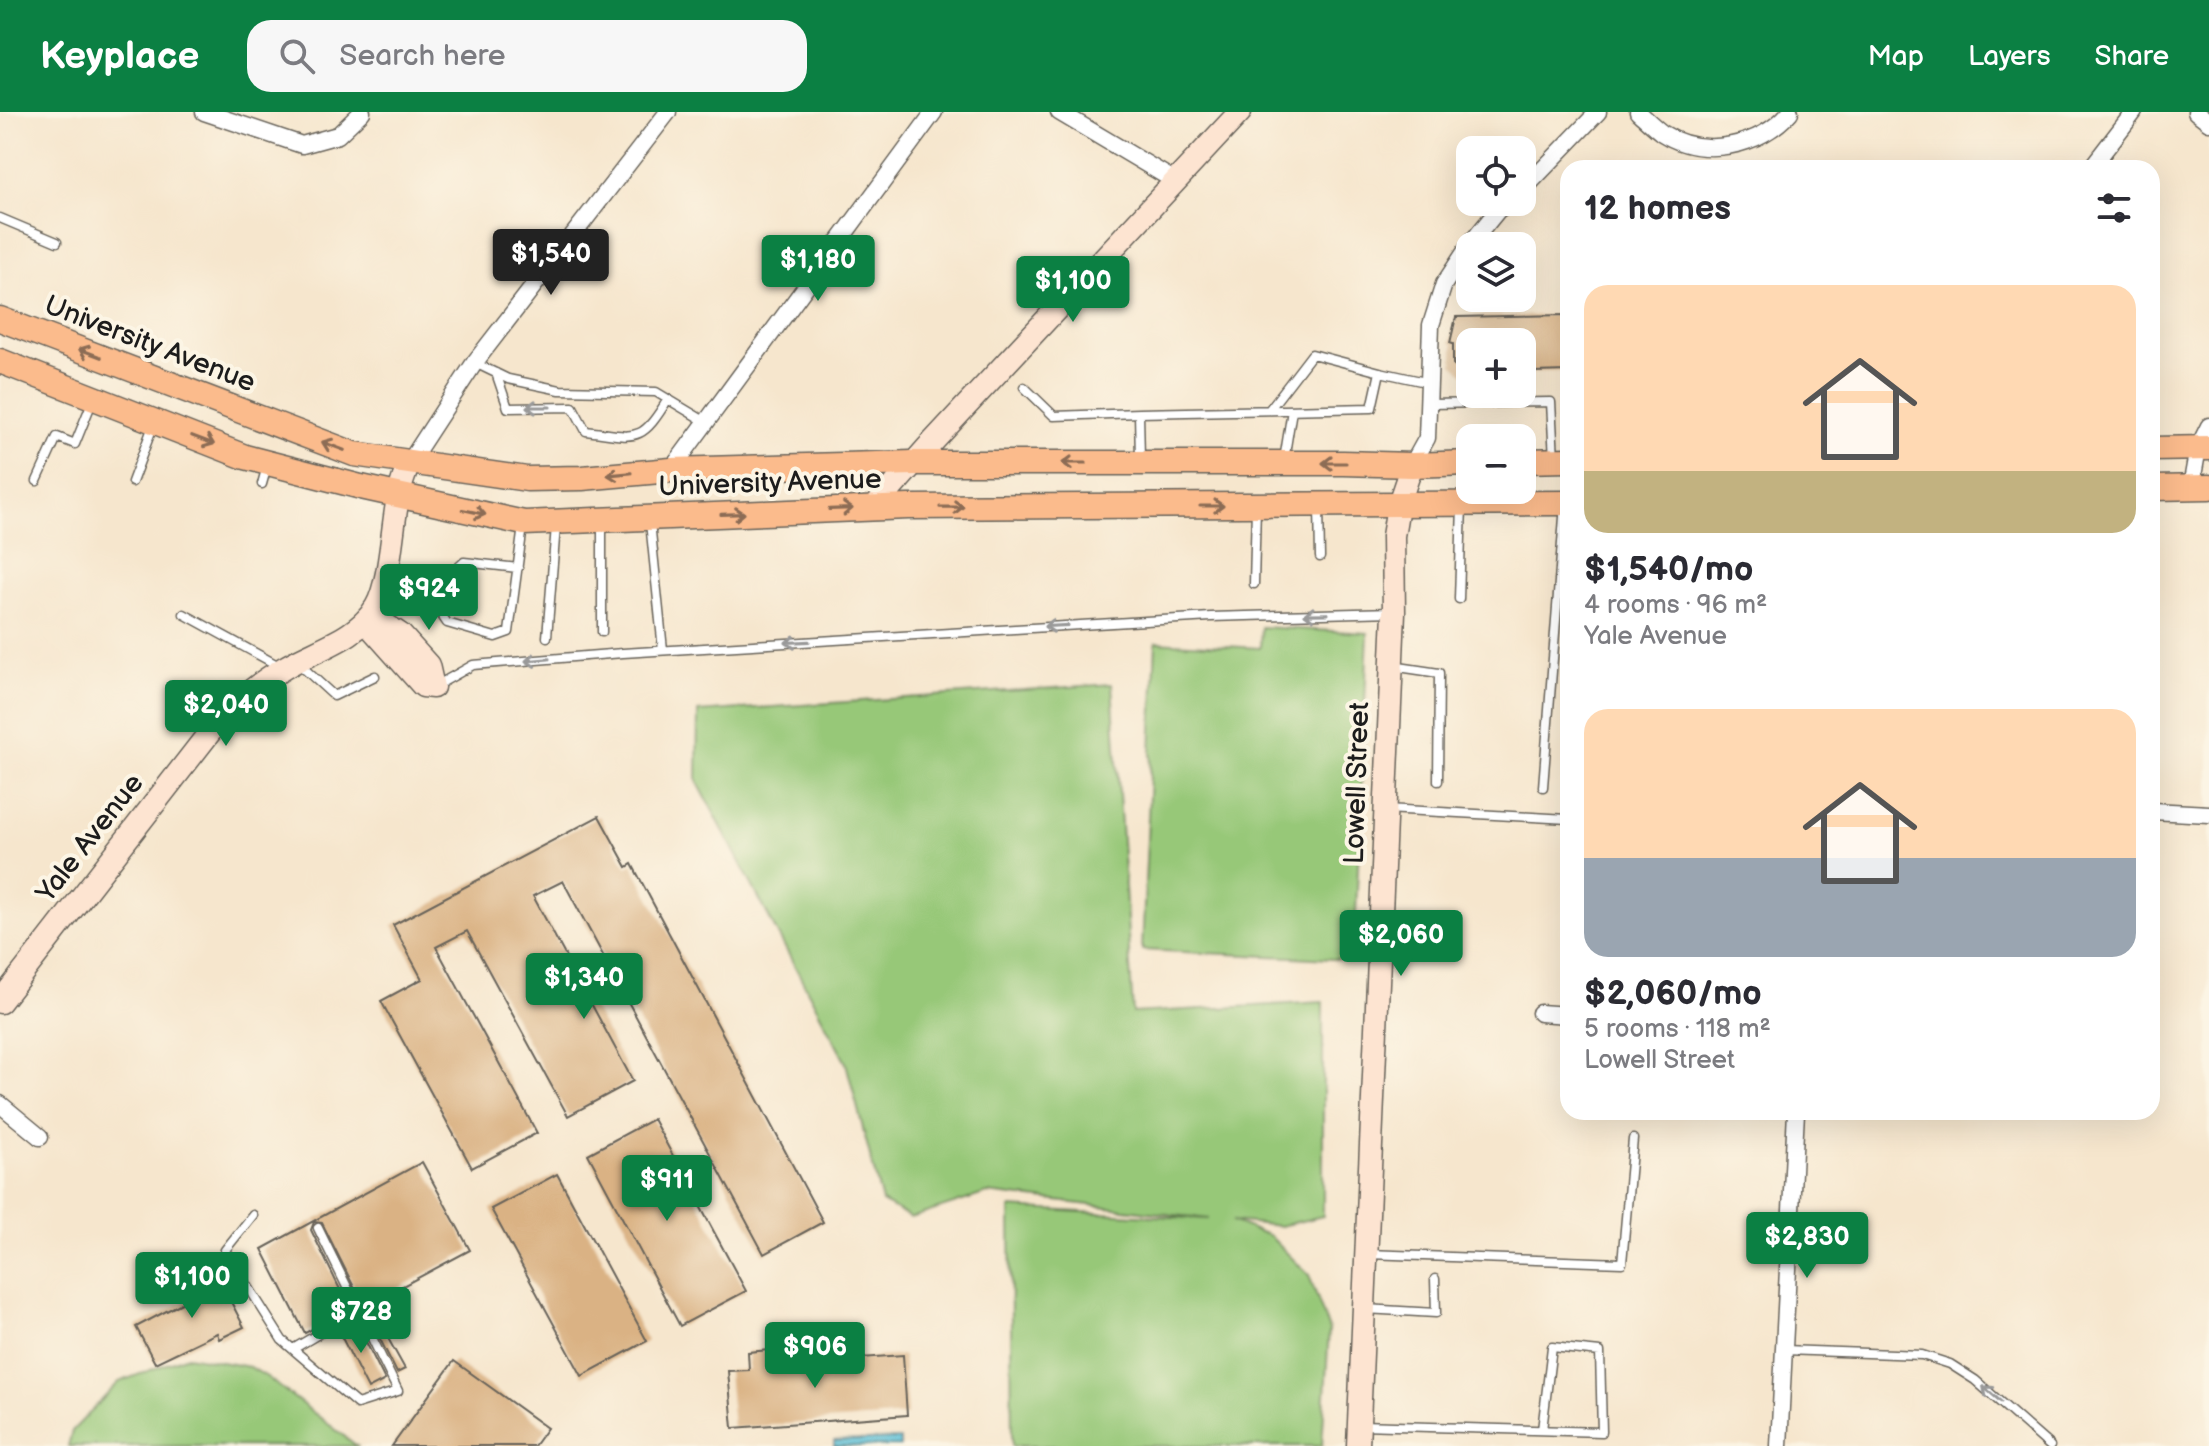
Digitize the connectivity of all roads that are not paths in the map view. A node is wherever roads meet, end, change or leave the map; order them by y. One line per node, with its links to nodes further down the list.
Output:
1 (204, 112): 2 (street)
2 (362, 112)
3 (668, 112): 21 (street)
4 (934, 112): 33 (street)
5 (1059, 112): 15 (street)
6 (1240, 112): 15 (street)
7 (1598, 112): 14 (street)
8 (1638, 112): 9 (street)
9 (1790, 112)
10 (2134, 112): 13 (street)
11 (2196, 112): 12 (street)
12 (2209, 122)
13 (2097, 160)
14 (1536, 176)
15 (1175, 181): 40 (street)
16 (1493, 216): 24 (street, Lowell Street)
17 (0, 218): 18 (lane)
18 (57, 242)
19 (0, 319): 39 (main road, University Avenue, one-way to 19)
20 (0, 361): 26 (main road, University Avenue)
21 (475, 362): 23 (lane); 39 (street)
22 (1380, 372): 24 (lane); 29 (lane); 30 (lane)
23 (496, 373): 27 (lane); 27 (lane, one-way to 23)
24 (1430, 383): 28 (street, Lowell Street)
25 (1024, 387): 31 (lane)
26 (94, 398): 32 (main road, University Avenue); 46 (lane)
27 (668, 399): 33 (lane)
28 (1429, 404): 36 (lane); 44 (street, Lowell Street)
29 (1269, 410): 30 (lane); 31 (lane)
30 (1292, 410): 42 (lane)
31 (1139, 413): 41 (lane)
32 (154, 421): 47 (lane); 50 (main road, University Avenue, one-way to 50)
33 (706, 422): 45 (street)
34 (2205, 441): 35 (main road); 48 (street)
35 (2160, 448)
36 (1560, 454)
37 (1560, 460): 38 (main road)
38 (1536, 461)
39 (409, 463): 45 (main road, University Avenue, one-way to 39); 50 (street)
40 (913, 463): 41 (main road, University Avenue, one-way to 40); 45 (main road, University Avenue); 56 (street)
41 (1140, 463): 42 (main road, University Avenue)
42 (1283, 463): 44 (main road, University Avenue, one-way to 42)
43 (1456, 463): 44 (main road, University Avenue)
44 (1412, 465): 55 (street, Lowell Street)
45 (671, 470)
46 (37, 481)
47 (132, 482)
48 (2200, 487): 49 (main road)
49 (2160, 488)
50 (398, 495): 60 (main road, University Avenue, one-way to 60); 63 (street)
51 (1560, 503): 52 (main road, University Avenue)
52 (1462, 505): 55 (main road, University Avenue); 67 (lane)
53 (1256, 506): 54 (main road, University Avenue); 56 (main road, University Avenue, one-way to 53); 64 (lane)
54 (1319, 506): 55 (main road, University Avenue); 61 (lane)
55 (1398, 506): 68 (street, Lowell Street)
56 (874, 508): 57 (main road, University Avenue, one-way to 56)
57 (649, 517): 58 (main road, University Avenue); 73 (lane)
58 (602, 519): 59 (main road, University Avenue); 71 (lane)
59 (556, 521): 60 (main road, University Avenue); 72 (lane)
60 (524, 523): 62 (lane)
61 (1320, 557)
62 (518, 568): 66 (lane); 66 (lane)
63 (384, 583): 66 (lane); 70 (street)
64 (1254, 584)
65 (1560, 586): 79 (lane)
66 (428, 595)
67 (1459, 599)
68 (1394, 612): 73 (lane, one-way to 73); 75 (street, Lowell Street)
69 (184, 614): 74 (lane)
70 (368, 618): 74 (street, Yale Avenue); 77 (street)
71 (602, 632)
72 (547, 637)
73 (663, 650): 77 (lane, one-way to 77)
74 (289, 665): 76 (lane); 84 (street, Yale Avenue)
75 (1392, 666): 78 (lane); 80 (street, Lowell Street)
76 (375, 676)
77 (433, 687)
78 (1438, 781)
79 (1543, 787)
80 (1386, 808): 83 (lane); 93 (street, Lowell Street)
81 (2160, 811): 82 (street)
82 (2209, 814)
83 (1560, 819)
84 (0, 1002)
85 (1540, 1013): 86 (street)
86 (1560, 1014)
87 (0, 1104): 89 (street)
88 (1796, 1120): 98 (street)
89 (40, 1137)
90 (1633, 1139): 93 (lane)
91 (253, 1215): 97 (lane)
92 (318, 1228): 96 (lane)
93 (1367, 1254): 95 (street, Lowell Street)
94 (1435, 1279): 95 (lane)
95 (1364, 1309): 100 (street, Lowell Street)
96 (359, 1310): 97 (lane); 97 (lane)
97 (293, 1349)
98 (1784, 1350): 101 (street); 102 (lane, one-way to 98)
99 (1542, 1430): 99 (lane); 100 (lane)
100 (1359, 1436)
101 (1779, 1446)
102 (2050, 1446)

